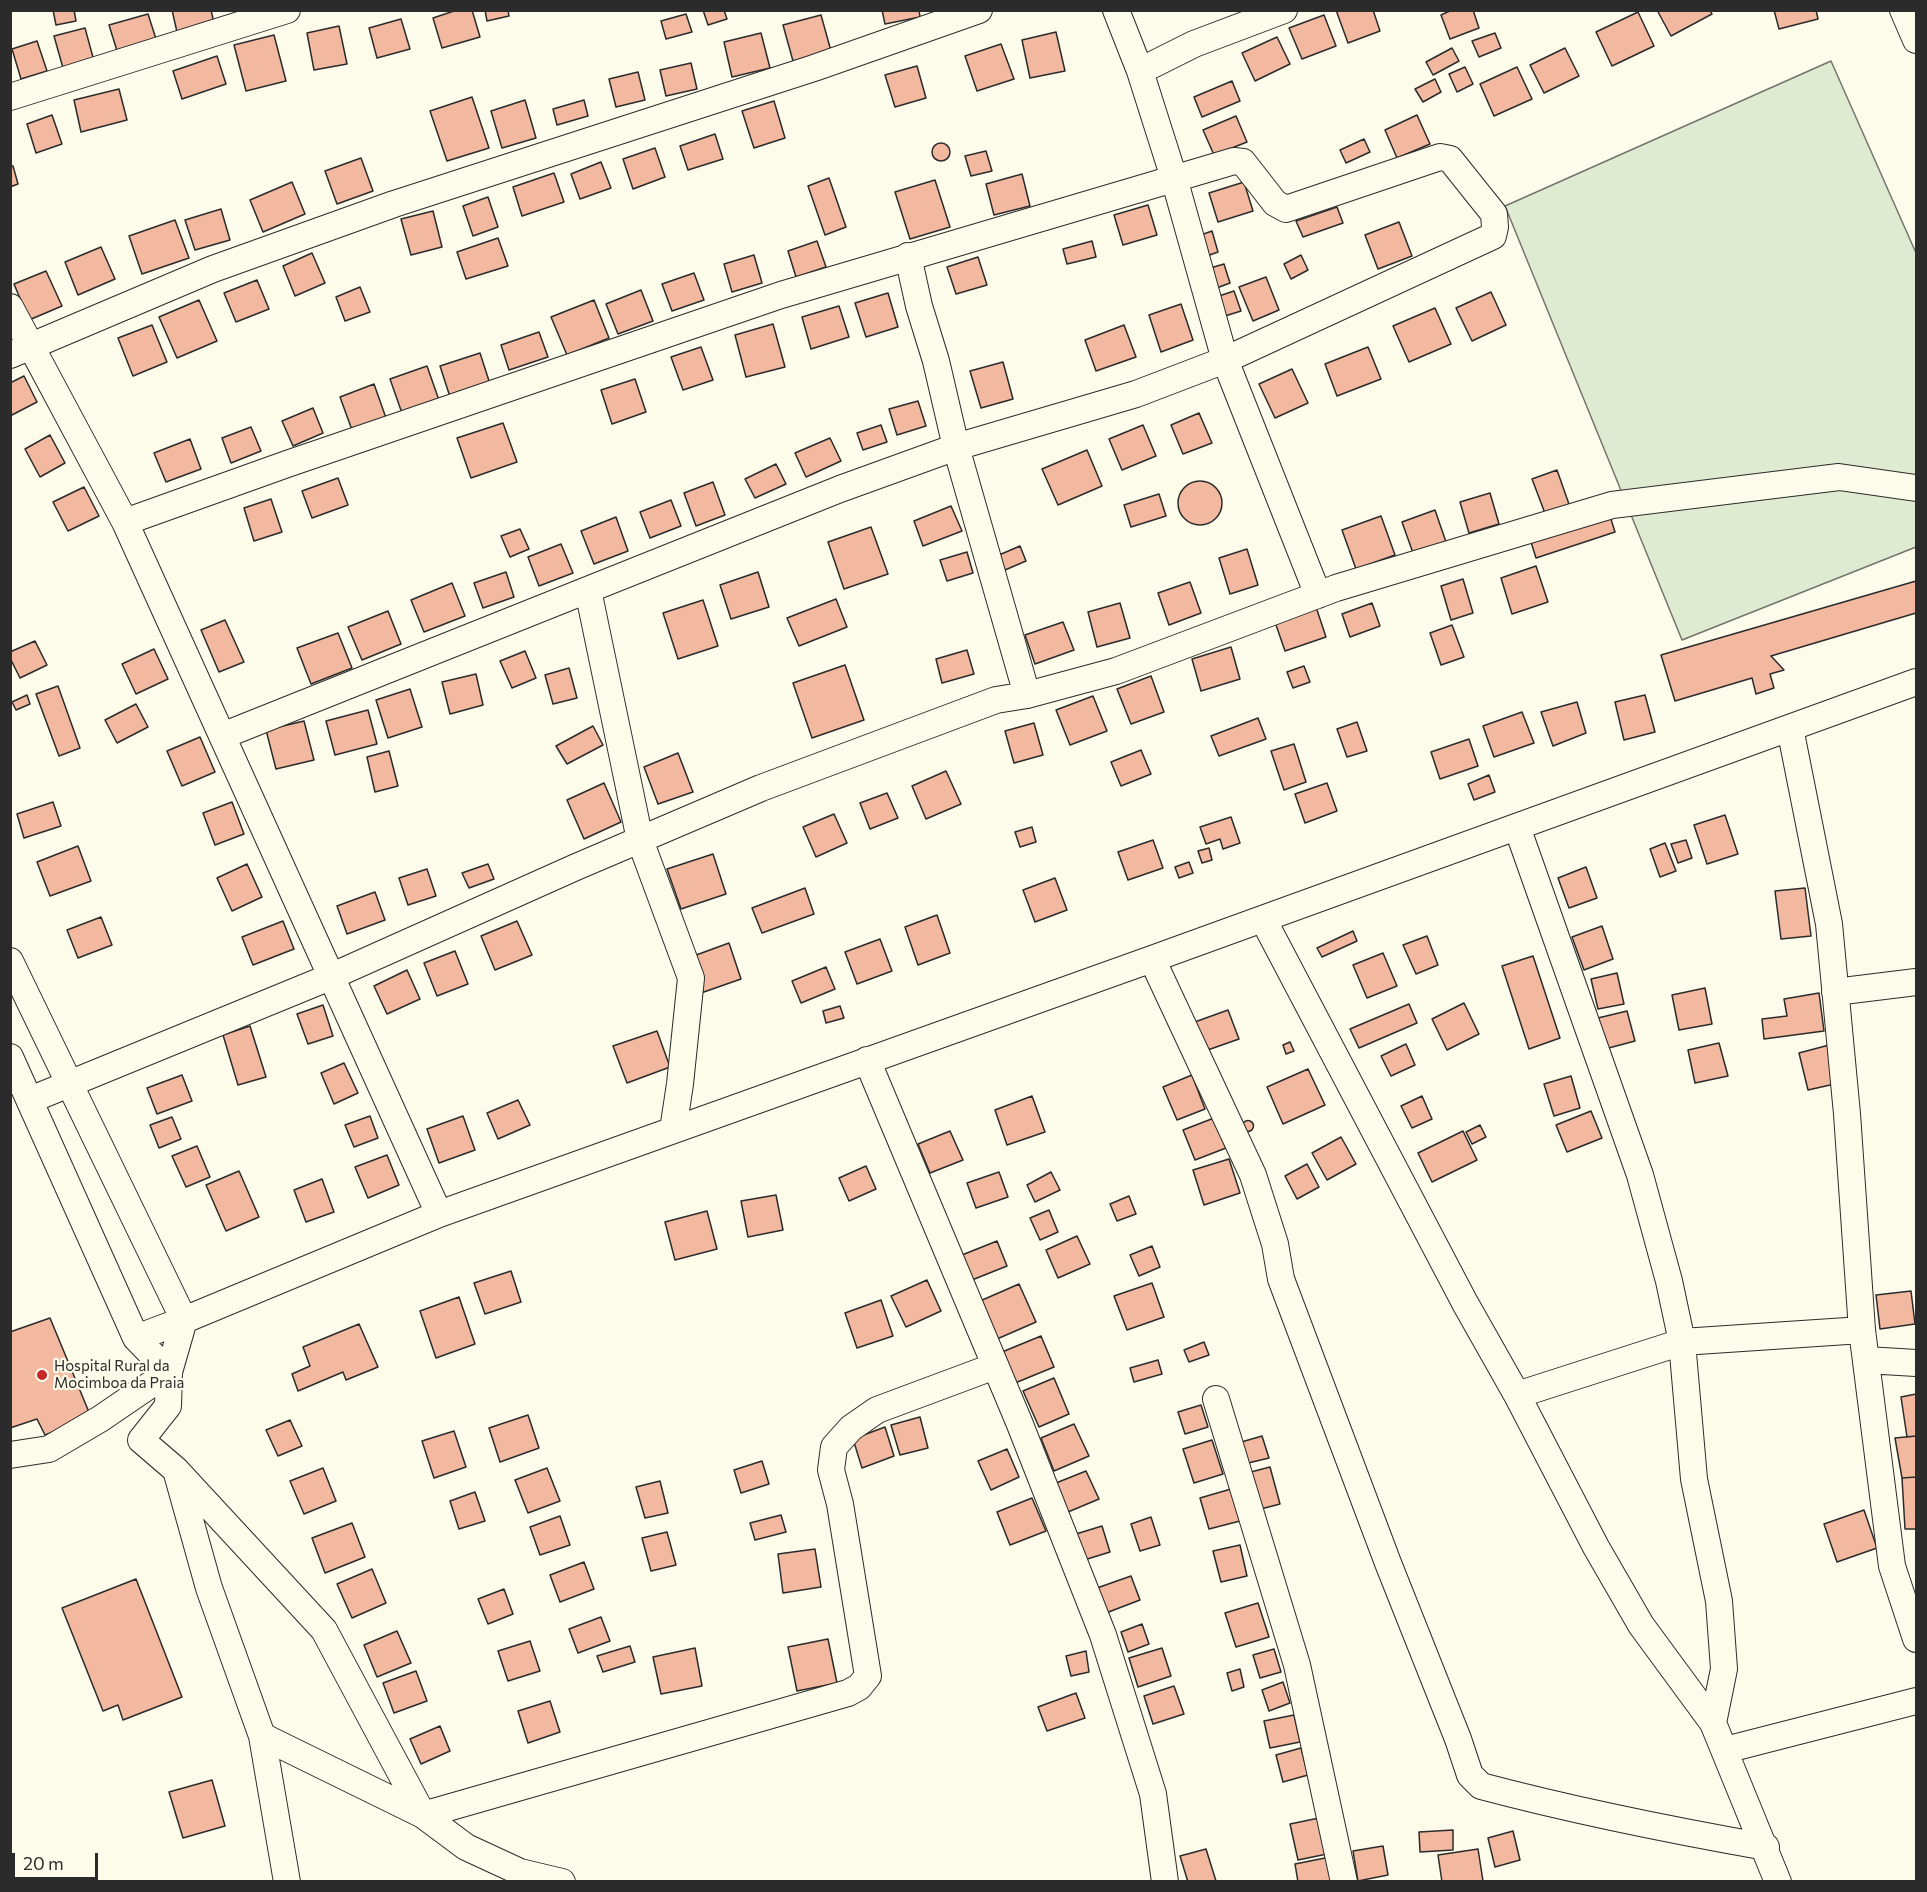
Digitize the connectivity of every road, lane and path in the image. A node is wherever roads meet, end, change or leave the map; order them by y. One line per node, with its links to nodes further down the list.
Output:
1 (287, 10): 8 (street)
2 (979, 10): 12 (street)
3 (1116, 10): 7 (street)
4 (1284, 10): 7 (street)
5 (1903, 10): 6 (street)
6 (1917, 40)
7 (1140, 71): 9 (street)
8 (10, 97)
9 (1174, 178): 10 (street); 13 (street); 13 (street)
10 (908, 256): 14 (street); 16 (street)
11 (10, 307): 12 (street)
12 (21, 351): 16 (street)
13 (1225, 360): 14 (street); 18 (street)
14 (956, 447): 17 (street); 20 (street)
15 (1917, 488): 18 (street)
16 (125, 522): 22 (street)
17 (588, 590): 22 (street); 24 (street)
18 (1317, 595): 20 (street)
19 (1917, 682): 21 (street)
20 (1027, 695): 24 (street)
21 (1790, 728): 23 (street); 30 (street)
22 (222, 736): 28 (street)
23 (1517, 827): 25 (street); 40 (street)
24 (640, 840): 28 (street); 35 (street)
25 (1263, 919): 26 (street); 45 (street)
26 (1152, 959): 32 (street); 55 (street)
27 (10, 961): 33 (street)
28 (330, 977): 33 (street); 36 (street)
29 (1917, 982): 30 (street)
30 (1835, 992): 38 (street)
31 (10, 1057): 34 (street)
32 (867, 1060): 35 (street); 43 (street)
33 (70, 1084): 34 (street); 37 (street)
34 (30, 1100): 39 (street)
35 (673, 1130): 36 (street)
36 (439, 1214): 37 (street)
37 (184, 1320): 39 (street); 44 (street)
38 (1862, 1330): 40 (street); 41 (street)
39 (136, 1338): 44 (street)
40 (1682, 1342): 45 (street); 51 (street)
41 (1866, 1360): 42 (street); 49 (street)
42 (1917, 1363)
43 (995, 1366): 54 (street); 58 (street)
44 (169, 1372): 47 (street); 48 (street)
45 (1517, 1395): 51 (street)
46 (1216, 1400): 59 (street)
47 (10, 1455)
48 (176, 1470): 52 (street); 54 (street)
49 (1917, 1639)
50 (1917, 1701): 53 (street)
51 (1713, 1723): 53 (street)
52 (262, 1736): 54 (street); 56 (street)
53 (1725, 1750): 55 (street)
54 (423, 1815): 57 (street)
55 (1766, 1848): 60 (street)
56 (287, 1881)
57 (562, 1881)
58 (1165, 1881)
59 (1344, 1881)
60 (1778, 1881)

